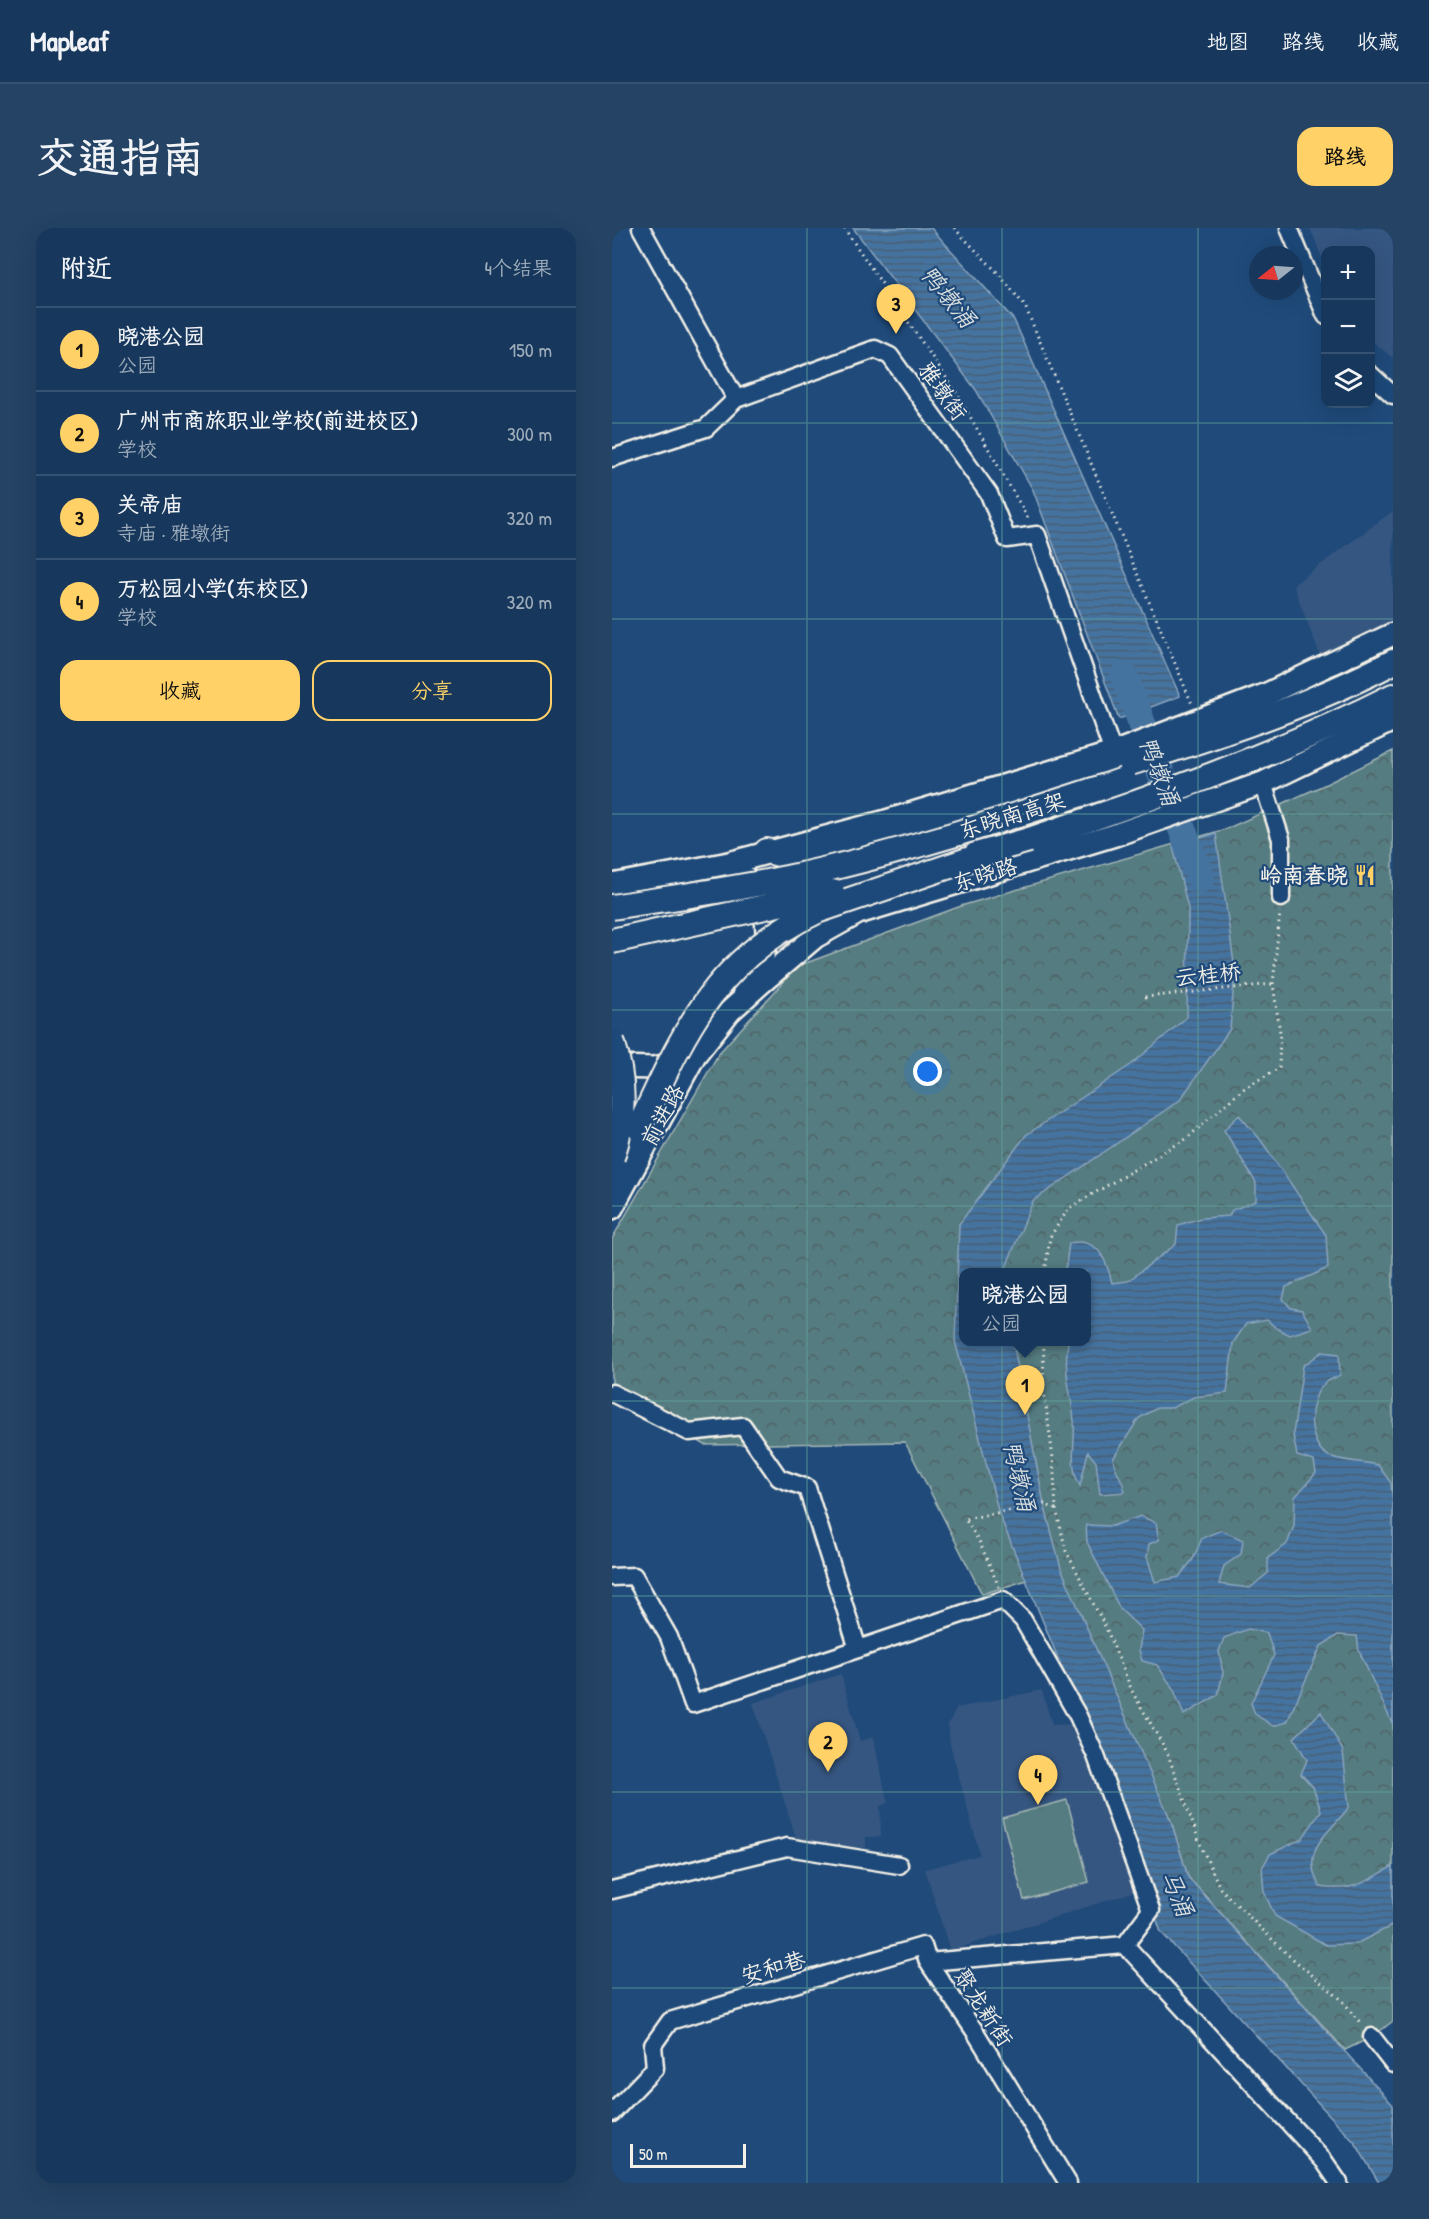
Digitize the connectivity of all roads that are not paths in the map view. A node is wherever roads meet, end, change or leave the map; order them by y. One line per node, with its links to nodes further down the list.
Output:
1 (641, 228): 6 (street)
2 (1289, 228): 3 (street)
3 (1321, 304)
4 (1375, 378): 5 (street)
5 (1393, 395)
6 (736, 399): 7 (street); 12 (street, 雅墩街)
7 (612, 458)
8 (1393, 633): 12 (main road)
9 (1393, 664): 16 (highway); 21 (highway, 东晓南高架, bridge)
10 (1393, 696): 14 (highway, 东晓南高架)
11 (1393, 720): 13 (main road)
12 (1119, 751): 16 (main road)
13 (1263, 783): 14 (main road); 20 (street)
14 (1207, 790): 15 (highway, 东晓南高架)
15 (1141, 814): 17 (highway, 东晓南高架, bridge); 23 (main road, 东晓路)
16 (767, 851): 18 (main road)
17 (991, 852): 22 (highway, 东晓南高架, bridge); 28 (highway, bridge)
18 (729, 863): 19 (main road); 23 (main road)
19 (612, 885)
20 (1281, 898)
21 (612, 907)
22 (612, 941)
23 (730, 1011): 25 (main road, 东晓路)
24 (612, 1041): 27 (highway, bridge)
25 (695, 1054): 26 (main road, 东晓路); 29 (main road, 前进路)
26 (612, 1067)
27 (612, 1157)
28 (612, 1178)
29 (612, 1208)
30 (612, 1393): 32 (street)
31 (612, 1577): 32 (street)
32 (858, 1648): 35 (street)
33 (899, 1865): 34 (street)
34 (612, 1890)
35 (1125, 1945): 36 (street, 聚龙新街); 41 (street)
36 (928, 1962): 39 (street, 安和巷); 40 (street, 聚龙新街)
37 (1372, 2037): 38 (street)
38 (1393, 2064)
39 (612, 2113)
40 (1068, 2183)
41 (1339, 2183)

